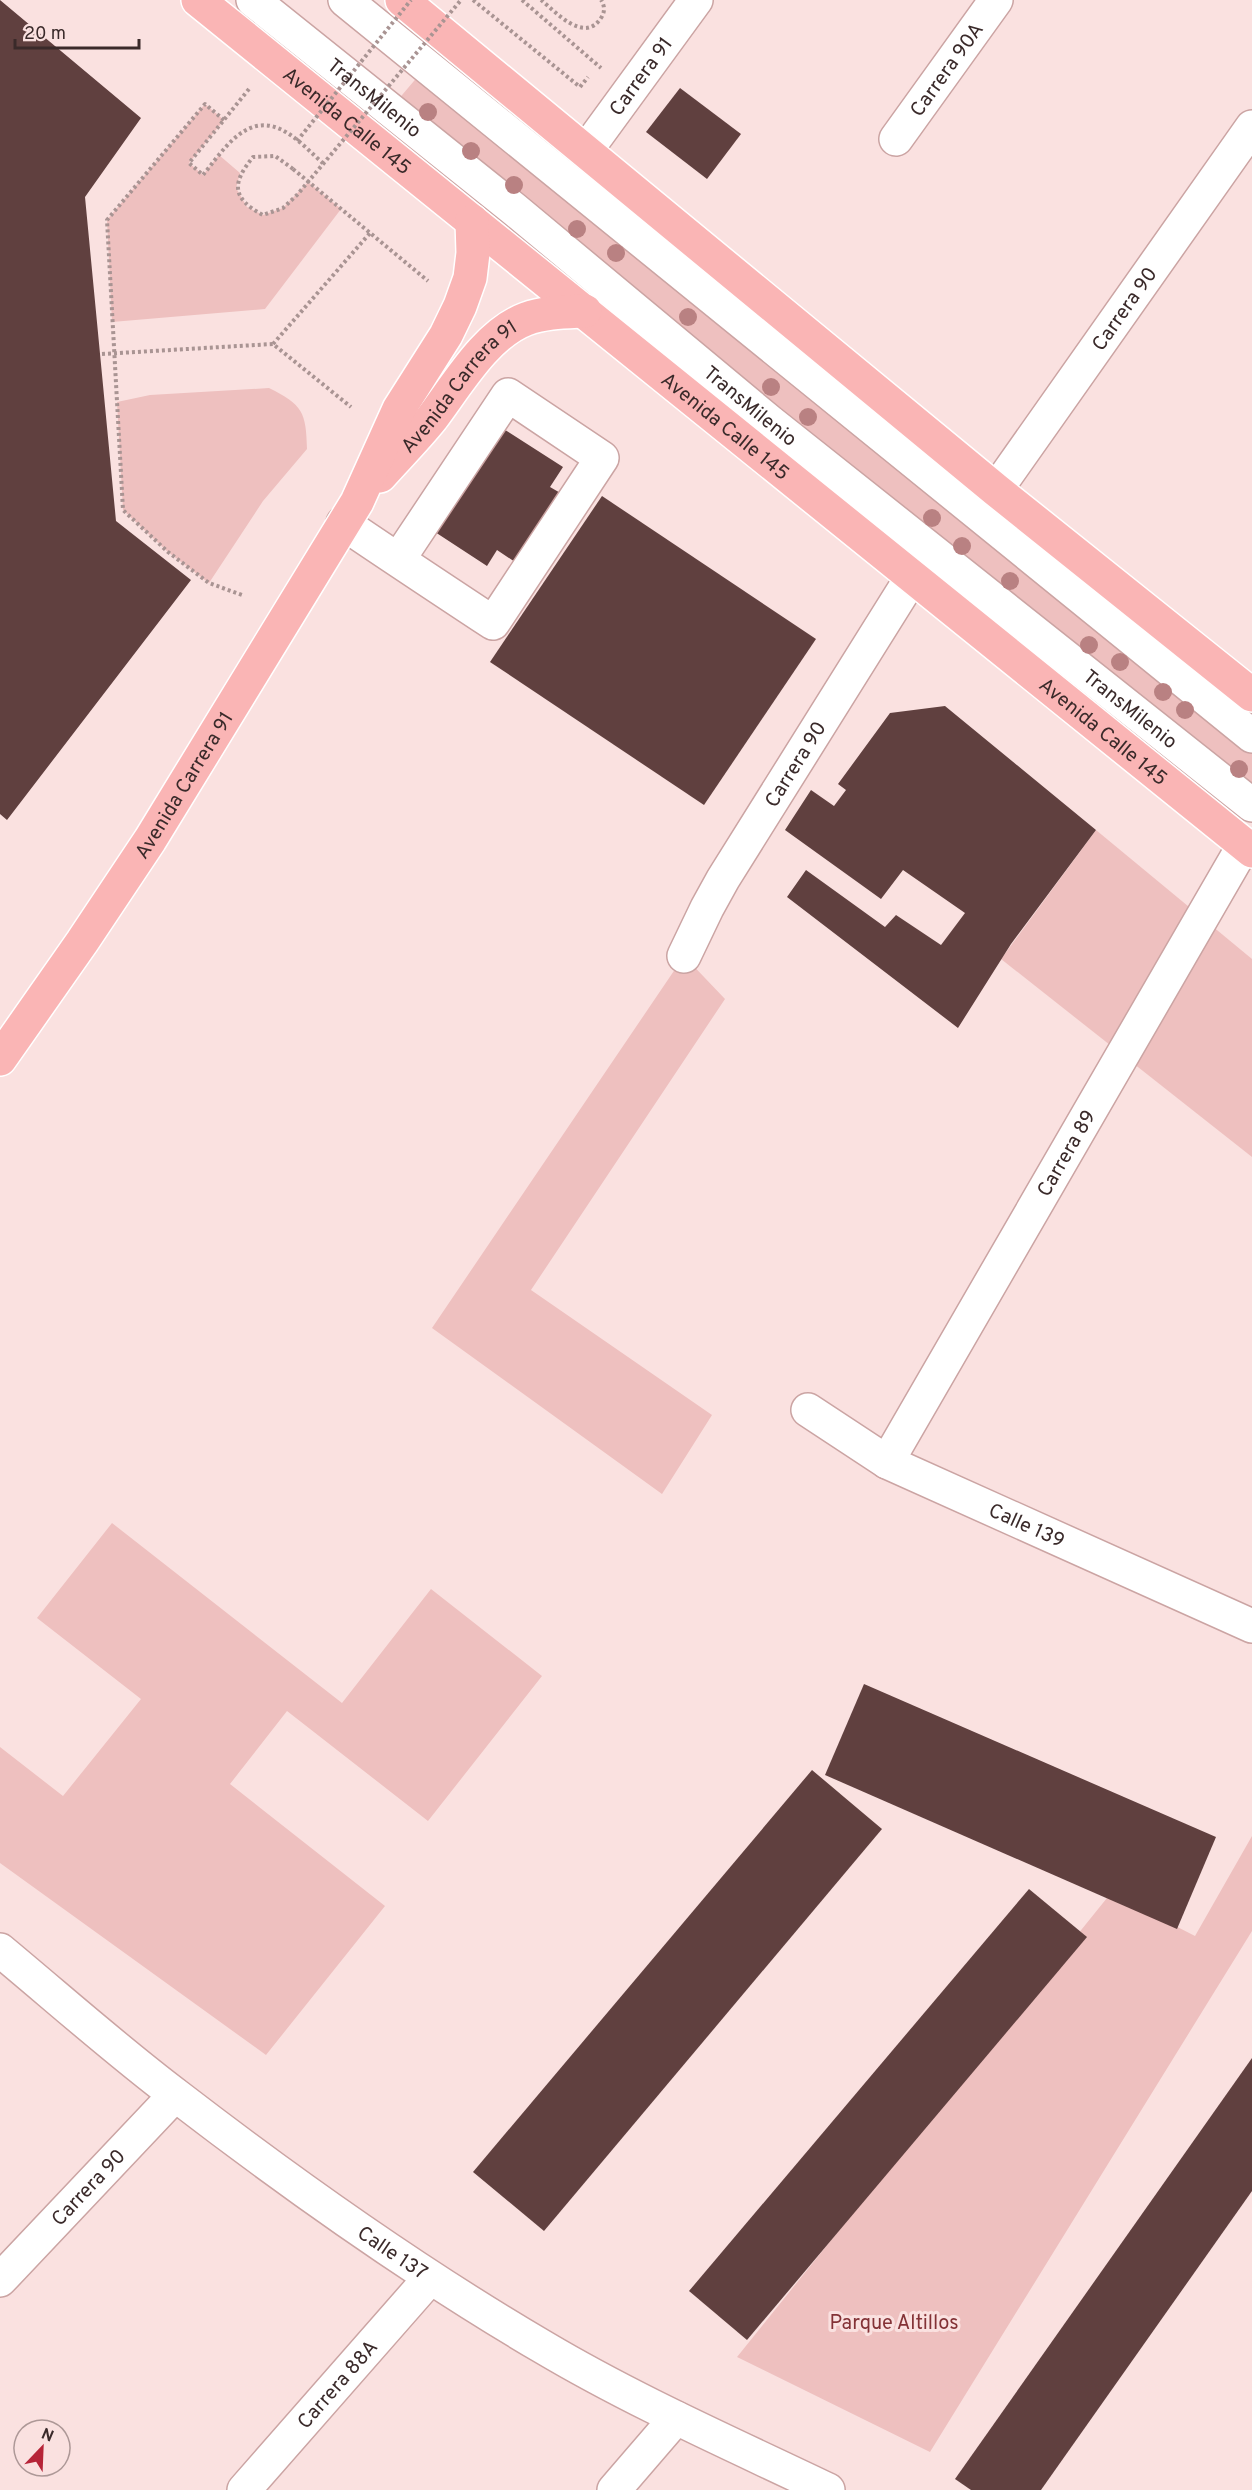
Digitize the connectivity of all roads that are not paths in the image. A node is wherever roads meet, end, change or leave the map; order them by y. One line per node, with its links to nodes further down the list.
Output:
1 (198, 0): 10 (main road, Avenida Calle 145)
2 (254, 0): 18 (street, TransMilenio)
3 (345, 0): 17 (street)
4 (402, 0): 9 (main road)
5 (696, 0): 9 (street, Carrera 91)
6 (996, 0): 8 (street, Carrera 90A)
7 (1252, 127): 12 (street, Carrera 90)
8 (896, 140)
9 (585, 152): 12 (main road)
10 (472, 220): 11 (main road, Avenida Calle 145); 13 (main road, Avenida Carrera 91)
11 (585, 311): 13 (main road, Avenida Carrera 91); 15 (main road, Avenida Calle 145)
12 (996, 490): 16 (main road)
13 (350, 513): 14 (street); 21 (main road, Avenida Carrera 91)
14 (398, 560): 14 (street)
15 (912, 577): 19 (main road, Avenida Calle 145); 20 (street, Carrera 90)
16 (1252, 694)
17 (1252, 736)
18 (1252, 805)
19 (1248, 848): 23 (street, Carrera 89)
20 (684, 956)
21 (0, 1059)
22 (808, 1410): 23 (street, Calle 139)
23 (887, 1462): 24 (street, Calle 139)
24 (1252, 1626)
25 (0, 1950): 26 (street, Calle 137)
26 (175, 2095): 27 (street, Calle 137); 28 (street, Carrera 90)
27 (430, 2277): 29 (street, Calle 137); 30 (street, Carrera 88A)
28 (0, 2280)
29 (676, 2418): 31 (street); 32 (street, Calle 137)
30 (244, 2490)
31 (614, 2490)
32 (828, 2490)

